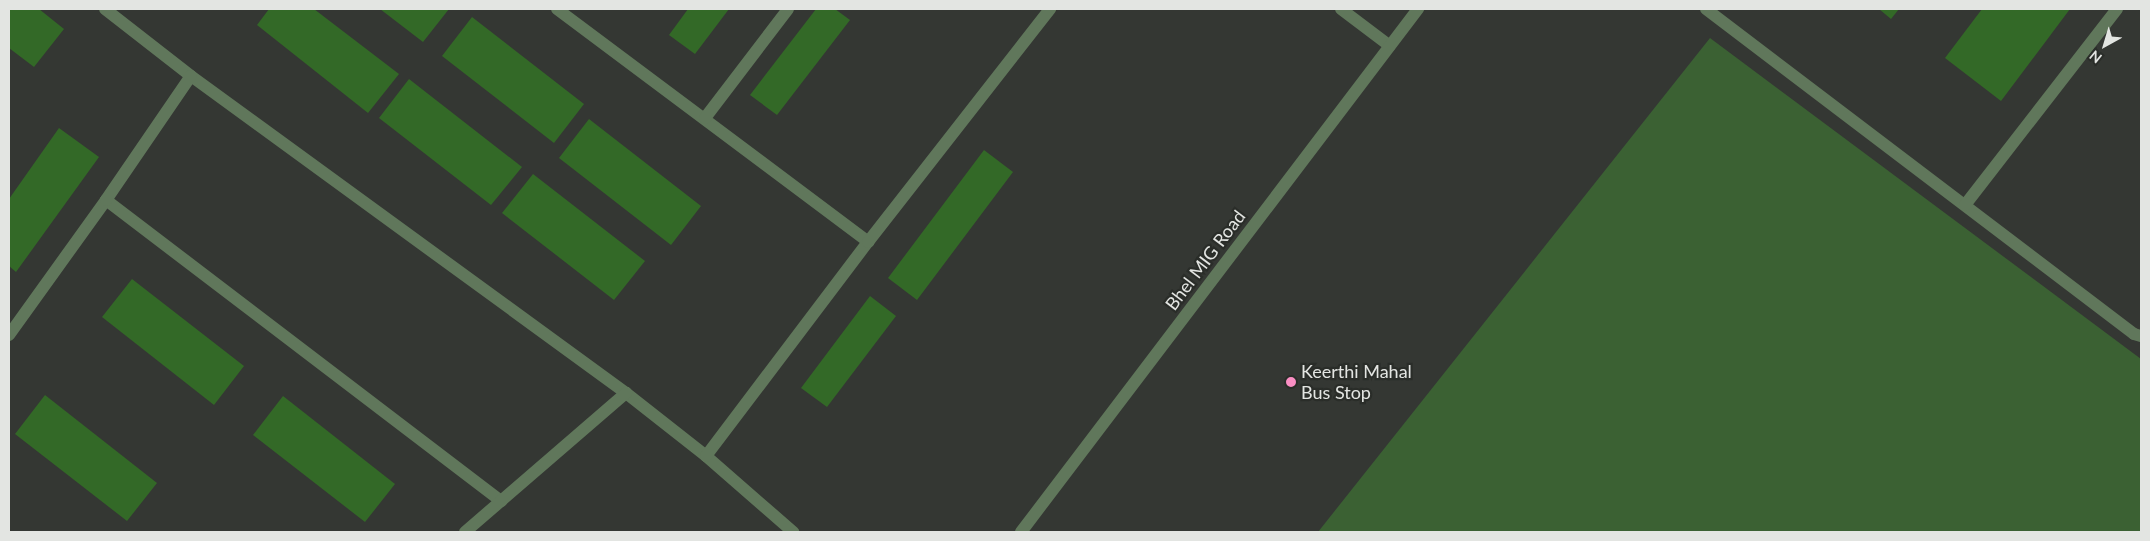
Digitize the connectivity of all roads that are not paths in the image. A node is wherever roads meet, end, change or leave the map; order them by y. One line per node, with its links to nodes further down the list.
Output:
1 (105, 9): 10 (street)
2 (557, 9): 11 (street)
3 (788, 9): 11 (street)
4 (1050, 9): 14 (street)
5 (1341, 9): 9 (street)
6 (1418, 9): 9 (street, Bhel MIG Road)
7 (1706, 9): 13 (street)
8 (2117, 9): 13 (street)
9 (1390, 46): 22 (street, Bhel MIG Road)
10 (191, 76): 12 (street); 17 (street)
11 (705, 118): 14 (street)
12 (106, 200): 15 (street); 19 (street)
13 (1965, 205): 16 (street)
14 (868, 242): 18 (street)
15 (9, 335)
16 (2141, 336)
17 (626, 393): 18 (street); 19 (street)
18 (706, 456): 21 (street)
19 (502, 501): 20 (street)
20 (465, 532)
21 (793, 532)
22 (1021, 532)

